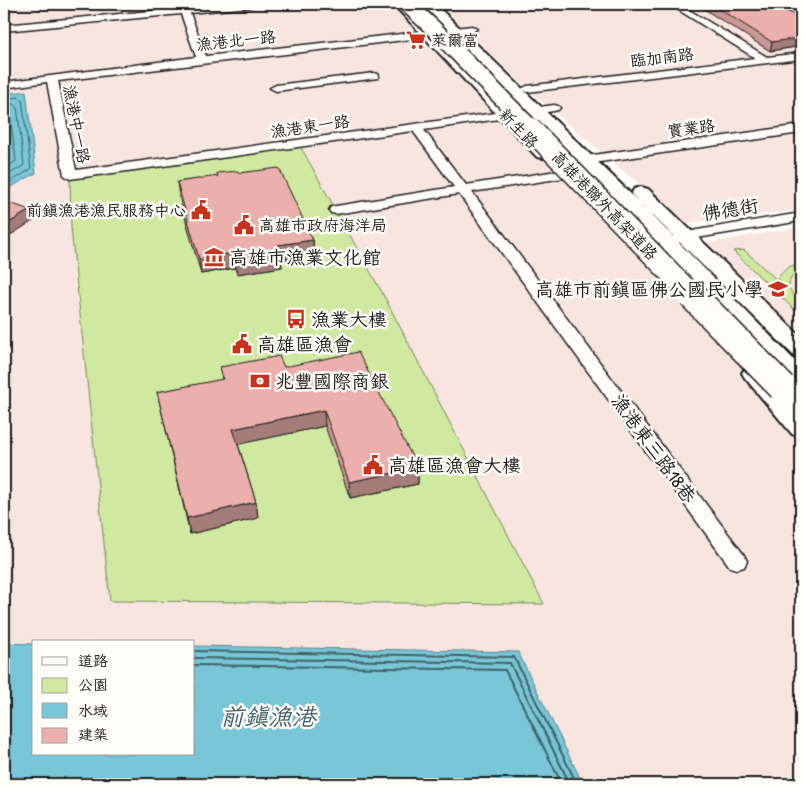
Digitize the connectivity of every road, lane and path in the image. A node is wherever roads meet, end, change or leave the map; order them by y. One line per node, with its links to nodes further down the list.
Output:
1 (250, 4): 9 (street)
2 (399, 4): 12 (street, 新生路)
3 (407, 4): 34 (highway, 高雄港聯外高架道路, bridge)
4 (416, 4): 34 (highway, 高雄港聯外高架道路)
5 (428, 4): 11 (street, 新生路)
6 (439, 4): 11 (street, 新生路)
7 (446, 4): 11 (street, 新生路)
8 (673, 4): 15 (street)
9 (184, 10): 10 (street); 14 (street)
10 (4, 28)
11 (465, 30): 12 (street, 漁港北一路); 20 (street, 新生路); 21 (street, 新生路)
12 (427, 34): 14 (street, 漁港北一路); 22 (street, 新生路)
13 (801, 56): 15 (street, 臨加南路)
14 (202, 60): 17 (street, 漁港北一路)
15 (765, 60): 20 (street, 臨加南路)
16 (374, 76): 19 (street)
17 (52, 80): 18 (street, 漁港北一路); 27 (street, 漁港中一路)
18 (4, 85)
19 (276, 88)
20 (530, 89): 21 (street, 新生路)
21 (546, 109): 22 (street, 漁港東一路); 25 (street, 新生路)
22 (506, 115): 23 (street, 漁港東一路); 26 (street, 新生路)
23 (417, 128): 27 (street, 漁港東一路); 28 (street, 漁港東三路18巷)
24 (801, 129): 25 (street, 實業路)
25 (596, 158): 31 (street, 新生路)
26 (563, 174): 28 (street); 35 (street, 新生路)
27 (70, 175)
28 (463, 190): 29 (street); 36 (street, 漁港東三路18巷)
29 (336, 210)
30 (801, 217): 31 (street, 佛德街)
31 (677, 239): 32 (street, 新生路); 33 (street, 新生路); 34 (street, 新生路)
32 (801, 350)
33 (801, 359)
34 (797, 394)
35 (801, 428)
36 (736, 561)

